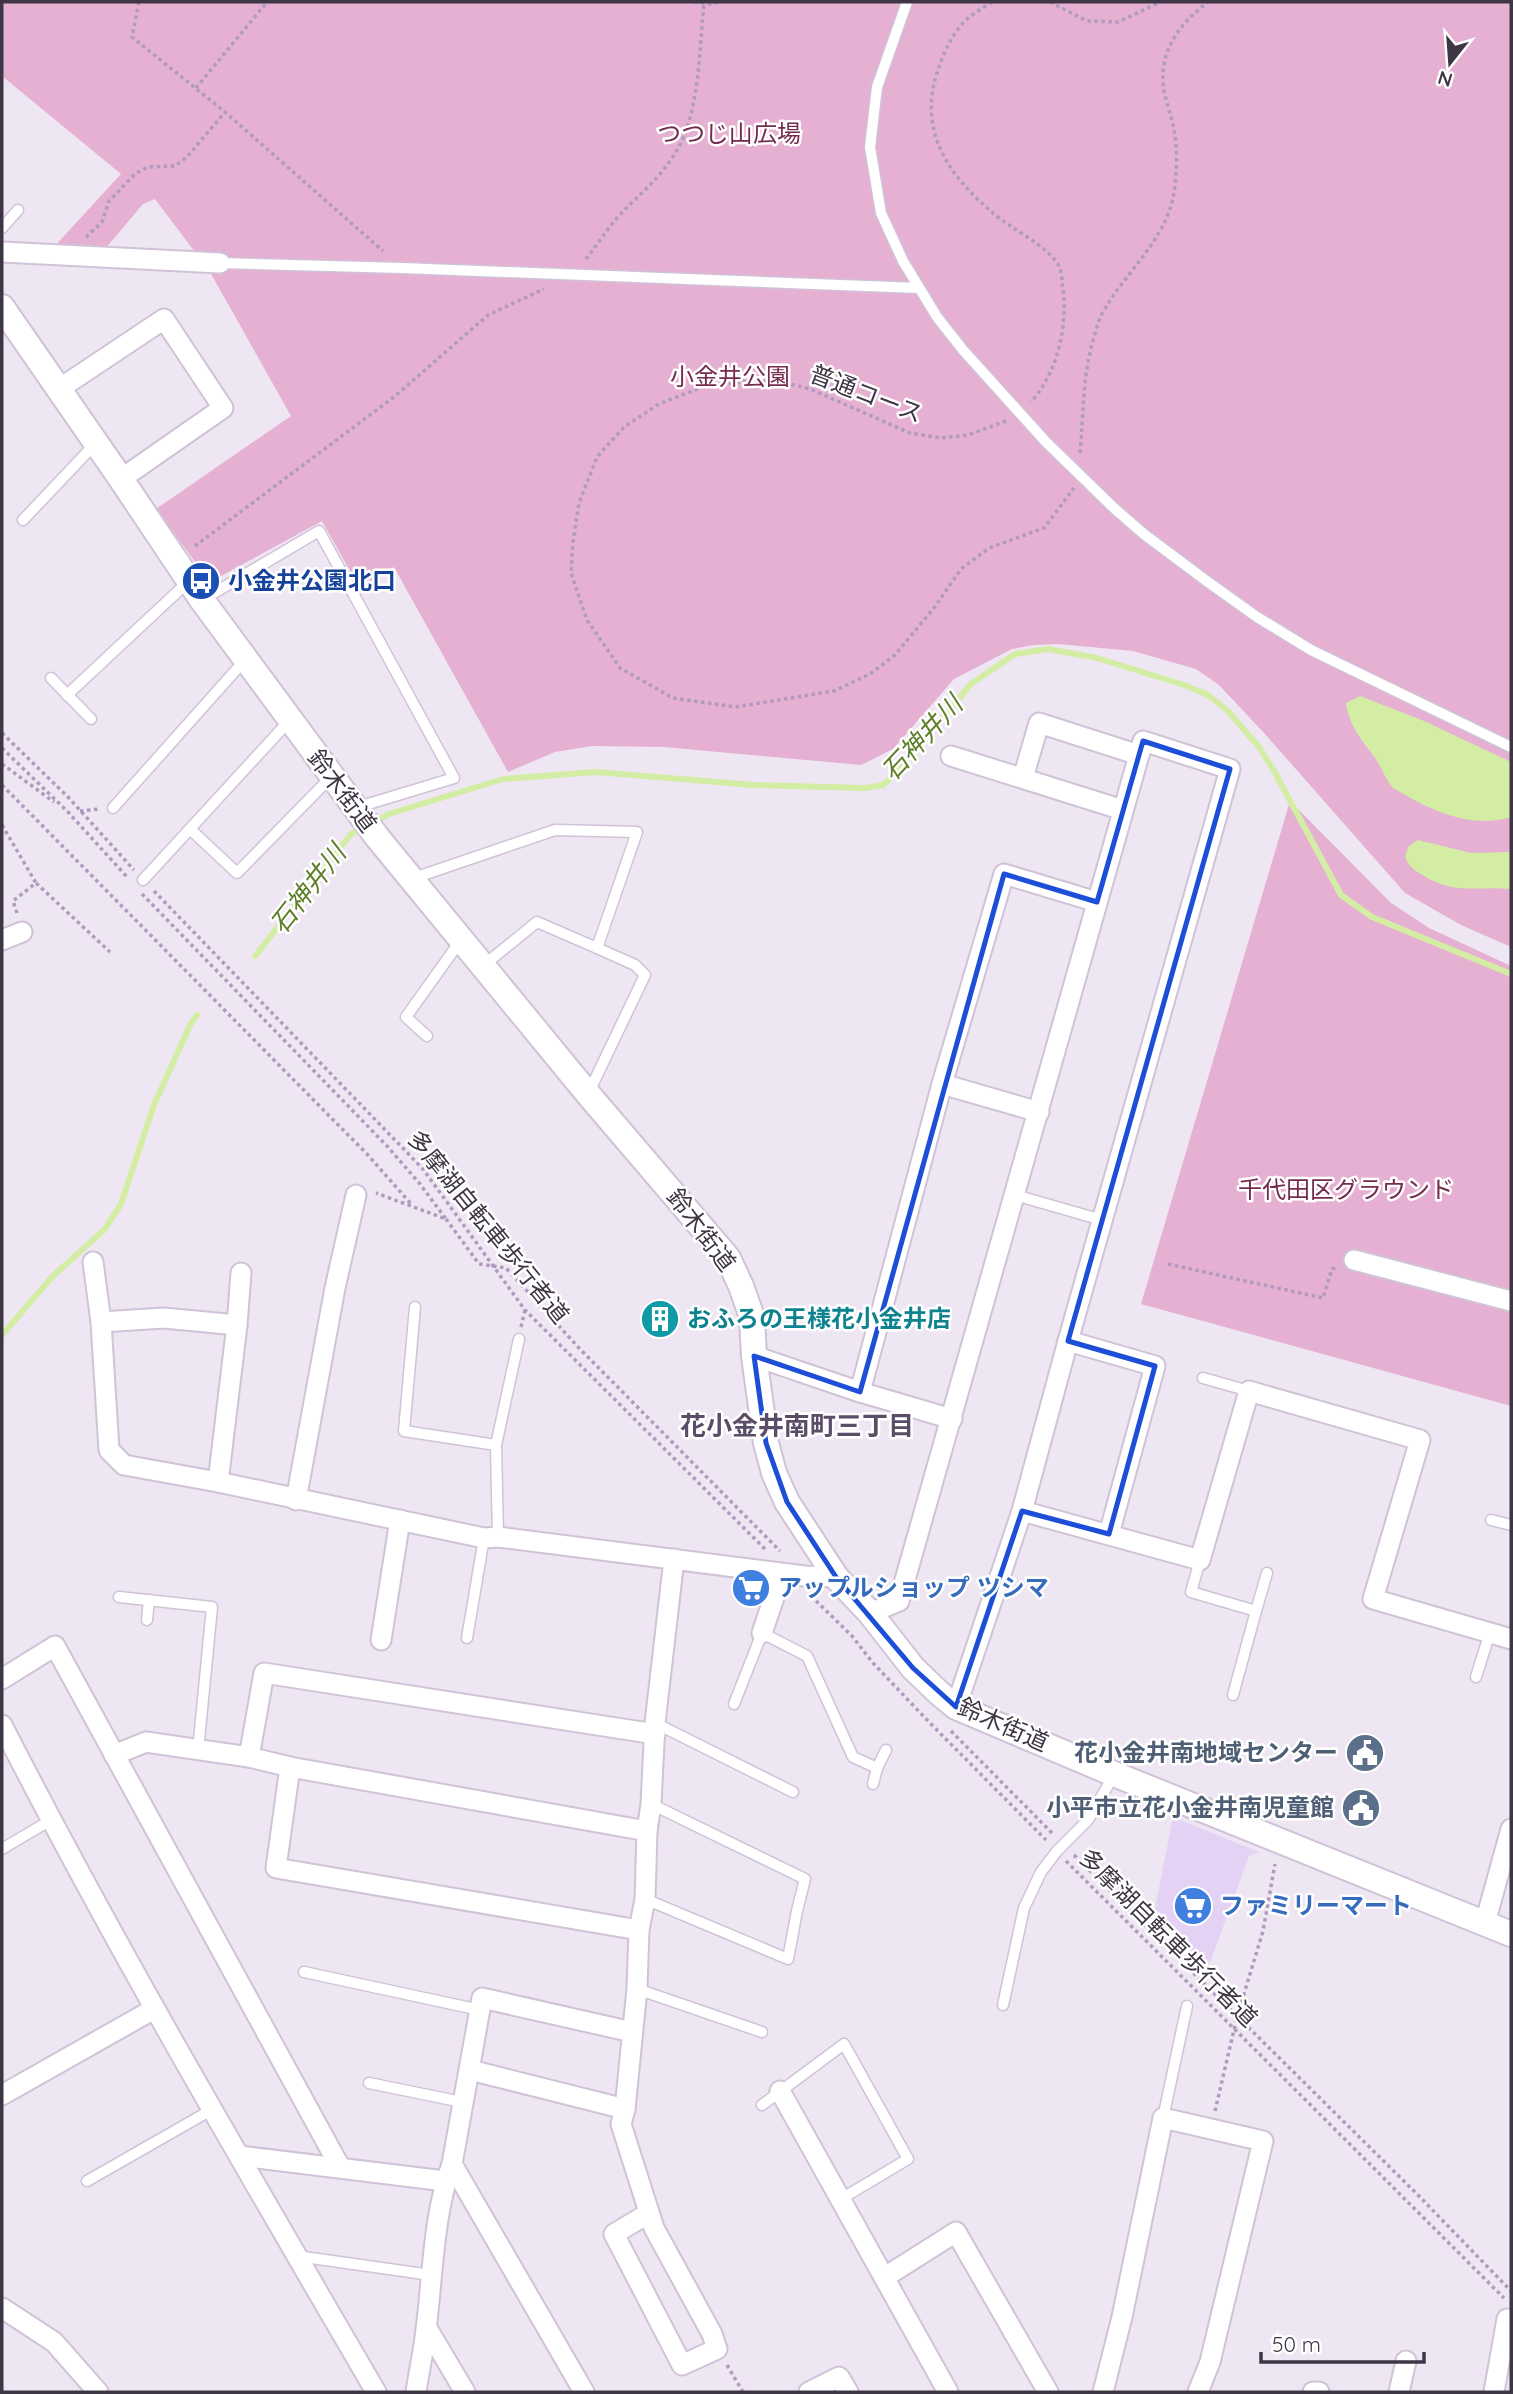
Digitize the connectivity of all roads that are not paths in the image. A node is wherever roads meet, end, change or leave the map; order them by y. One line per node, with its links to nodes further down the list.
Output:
1 (907, 2): 6 (lane)
2 (18, 210): 3 (lane)
3 (2, 228)
4 (2, 252): 5 (street)
5 (220, 263): 6 (lane)
6 (918, 288): 18 (lane)
7 (2, 307): 8 (street, 鈴木街道)
8 (59, 389): 9 (street, 鈴木街道); 10 (street)
9 (96, 443): 10 (street, 鈴木街道); 11 (lane)
10 (121, 479): 12 (street, 鈴木街道)
11 (23, 520)
12 (196, 591): 13 (street, 鈴木街道); 15 (lane); 25 (lane)
13 (244, 660): 17 (street, 鈴木街道); 23 (lane)
14 (51, 678): 15 (lane)
15 (67, 695): 16 (lane)
16 (91, 719)
17 (289, 720): 21 (street, 鈴木街道); 26 (lane)
18 (1511, 747)
19 (1139, 755): 22 (street); 24 (street); 41 (street)
20 (951, 756): 22 (street)
21 (331, 776): 25 (street, 鈴木街道); 26 (lane)
22 (1023, 778): 24 (street)
23 (113, 808)
24 (1123, 810): 29 (street)
25 (357, 811): 27 (street, 鈴木街道)
26 (190, 829): 28 (lane)
27 (410, 879): 31 (street, 鈴木街道); 33 (lane)
28 (143, 880)
29 (1097, 902): 36 (street); 38 (street)
30 (22, 932): 32 (street)
31 (461, 939): 34 (street, 鈴木街道); 35 (lane)
32 (2, 940)
33 (597, 948): 34 (lane); 37 (lane)
34 (484, 965): 37 (street, 鈴木街道)
35 (427, 1036)
36 (942, 1084): 38 (street); 54 (street)
37 (588, 1094): 51 (street, 鈴木街道)
38 (1038, 1112): 40 (street)
39 (356, 1195): 58 (street)
40 (1015, 1195): 41 (lane); 55 (street)
41 (1101, 1220): 50 (street)
42 (1354, 1260): 45 (street)
43 (93, 1262): 47 (street)
44 (241, 1273): 48 (street)
45 (1511, 1301)
46 (415, 1307): 56 (lane)
47 (101, 1322): 48 (street); 57 (street)
48 (237, 1325): 57 (street)
49 (519, 1339): 56 (lane)
50 (1068, 1340): 59 (street); 63 (street)
51 (754, 1356): 54 (street); 69 (street, 鈴木街道)
52 (1203, 1378): 53 (lane)
53 (1249, 1391): 66 (street); 75 (street)
54 (860, 1392): 55 (street)
55 (952, 1419): 73 (street)
56 (496, 1445): 64 (lane)
57 (218, 1482): 58 (street)
58 (296, 1500): 60 (street)
59 (1022, 1511): 63 (street); 84 (street)
60 (400, 1520): 64 (street); 79 (street)
61 (1491, 1520): 62 (lane)
62 (1511, 1525)
63 (1108, 1534): 66 (street)
64 (491, 1538): 65 (street); 77 (lane)
65 (674, 1559): 68 (street); 86 (street)
66 (1200, 1560): 72 (lane)
67 (1268, 1573): 72 (lane)
68 (792, 1575): 69 (street); 76 (street)
69 (836, 1577): 73 (street, 鈴木街道)
70 (120, 1597): 71 (lane)
71 (149, 1600): 74 (lane); 87 (lane)
72 (1256, 1611): 82 (lane)
73 (870, 1613): 84 (street, 鈴木街道)
74 (147, 1620)
75 (1490, 1632): 78 (street); 80 (lane)
76 (762, 1633): 83 (lane); 92 (lane)
77 (467, 1638)
78 (1511, 1639)
79 (381, 1640)
80 (1476, 1677)
81 (2, 1679): 89 (street)
82 (1233, 1695)
83 (734, 1704)
84 (952, 1717): 93 (street, 鈴木街道)
85 (2, 1725): 97 (street)
86 (655, 1728): 90 (street); 95 (lane); 96 (street)
87 (198, 1750): 89 (street); 90 (street)
88 (886, 1750): 92 (lane)
89 (114, 1755): 123 (street)
90 (249, 1757): 91 (street)
91 (290, 1767): 99 (street); 103 (street)
92 (877, 1768): 94 (lane)
93 (1114, 1774): 102 (street, 鈴木街道); 107 (lane)
94 (873, 1784)
95 (793, 1792)
96 (651, 1804): 99 (street); 101 (lane)
97 (51, 1820): 100 (lane); 109 (street)
98 (1511, 1829): 102 (street)
99 (647, 1831): 101 (street)
100 (2, 1849)
101 (645, 1899): 103 (street)
102 (1485, 1923): 104 (street, 鈴木街道)
103 (639, 1930): 106 (street)
104 (1511, 1934)
105 (304, 1972): 110 (lane)
106 (637, 1989): 111 (street); 112 (lane)
107 (1003, 2005)
108 (1187, 2006): 121 (lane)
109 (154, 2009): 116 (street); 119 (street)
110 (480, 2010): 111 (street); 113 (street)
111 (632, 2032): 120 (street)
112 (762, 2032)
113 (470, 2070): 117 (street); 120 (street)
114 (369, 2083): 117 (lane)
115 (780, 2091): 118 (lane); 126 (street); 126 (lane)
116 (2, 2095)
117 (462, 2102): 124 (street)
118 (762, 2105)
119 (213, 2109): 122 (street); 125 (lane)
120 (625, 2109): 127 (street)
121 (1163, 2118): 144 (street); 145 (street)
122 (240, 2156): 123 (street); 128 (street)
123 (340, 2167): 124 (street)
124 (448, 2173): 129 (street); 139 (street)
125 (87, 2180)
126 (841, 2199): 130 (street)
127 (649, 2213): 127 (street)
128 (296, 2256): 129 (lane); 136 (street)
129 (431, 2275): 133 (street)
130 (885, 2277): 142 (street); 143 (street)
131 (2, 2308): 135 (street)
132 (1508, 2312): 149 (street)
133 (426, 2328): 137 (street); 138 (street)
134 (1406, 2361): 148 (street)
135 (98, 2392)
136 (376, 2392)
137 (416, 2392)
138 (465, 2392)
139 (584, 2392)
140 (809, 2392): 141 (street)
141 (848, 2392)
142 (948, 2392)
143 (1048, 2392)
144 (1103, 2392)
145 (1198, 2392)
146 (1313, 2392): 147 (street)
147 (1319, 2392)
148 (1399, 2392)
149 (1494, 2392)

